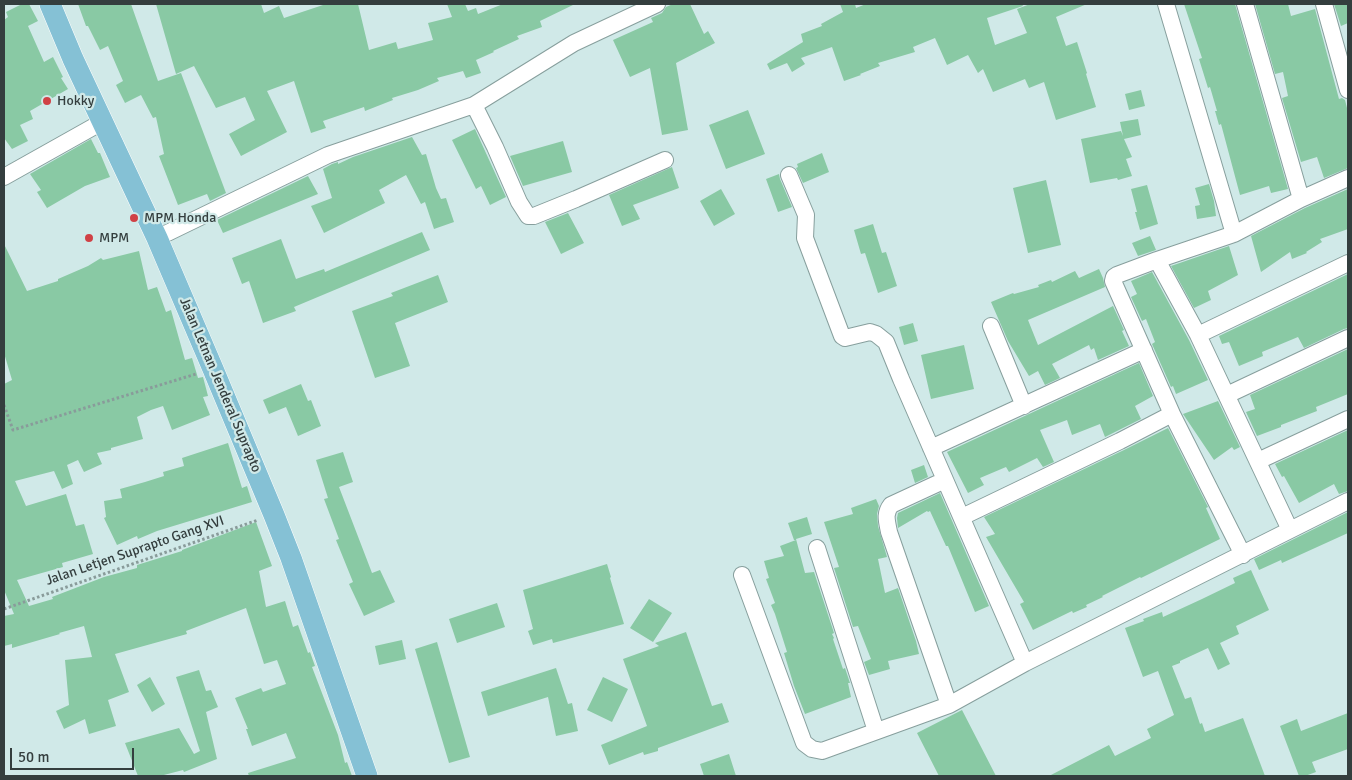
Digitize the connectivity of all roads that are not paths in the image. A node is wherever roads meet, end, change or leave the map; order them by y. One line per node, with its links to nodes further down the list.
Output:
1 (50, 4): 8 (main road, Jalan Letnan Jenderal Suprapto)
2 (657, 4): 7 (street)
3 (1166, 4): 14 (street)
4 (1245, 4): 13 (street)
5 (1324, 4): 6 (street)
6 (1348, 90)
7 (474, 105): 9 (street); 15 (street)
8 (102, 122): 11 (street); 15 (main road, Jalan Letnan Jenderal Suprapto)
9 (665, 160)
10 (789, 175): 26 (street)
11 (4, 177)
12 (1348, 178): 13 (street)
13 (1301, 199): 14 (street)
14 (1234, 234): 16 (street)
15 (157, 238): 38 (main road, Jalan Letnan Jenderal Suprapto)
16 (1157, 260): 19 (street); 21 (street)
17 (1348, 263): 19 (street)
18 (991, 326): 23 (street)
19 (1198, 335): 22 (street)
20 (1348, 338): 22 (street)
21 (1144, 350): 23 (street); 24 (street)
22 (1228, 396): 27 (street)
23 (1024, 406): 26 (street)
24 (1172, 414): 30 (street); 33 (street)
25 (1348, 419): 27 (street)
26 (932, 448): 28 (street)
27 (1258, 461): 31 (street)
28 (946, 480): 30 (street); 36 (street)
29 (1348, 501): 31 (street)
30 (962, 517): 35 (street)
31 (1290, 530): 33 (street)
32 (816, 548): 37 (street)
33 (1242, 555): 35 (street)
34 (742, 575): 37 (street)
35 (1025, 663): 36 (street)
36 (949, 705): 37 (street)
37 (876, 731)
38 (367, 776)

